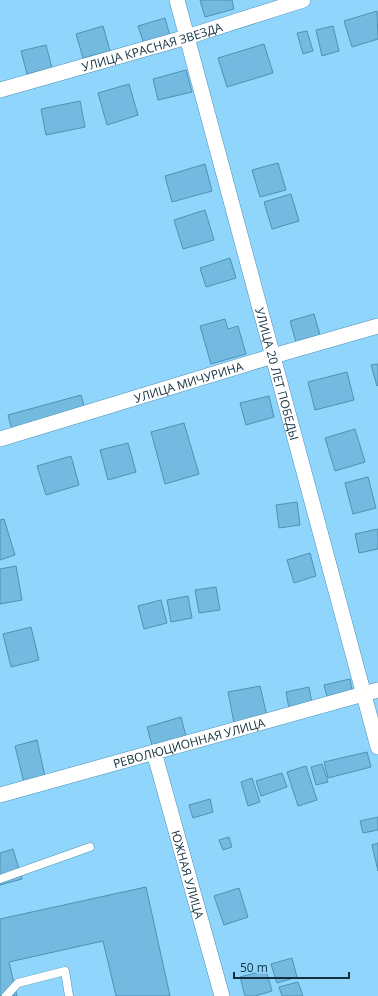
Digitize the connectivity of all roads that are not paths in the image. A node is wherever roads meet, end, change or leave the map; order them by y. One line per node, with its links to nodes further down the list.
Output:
1 (177, 0): 3 (street, УЛИЦА 20 ЛЕТ ПОБЕДЫ)
2 (303, 0): 3 (street, УЛИЦА КРАСНАЯ ЗВЕЗДА)
3 (187, 37): 4 (street, УЛИЦА КРАСНАЯ ЗВЕЗДА); 6 (street, УЛИЦА 20 ЛЕТ ПОБЕДЫ)
4 (0, 90)
5 (378, 326): 6 (street, УЛИЦА МИЧУРИНА)
6 (273, 356): 7 (street, УЛИЦА МИЧУРИНА); 8 (street, УЛИЦА 20 ЛЕТ ПОБЕДЫ)
7 (0, 439)
8 (371, 692): 9 (street, УЛИЦА 20 ЛЕТ ПОБЕДЫ); 10 (street, РЕВОЛЮЦИОННАЯ УЛИЦА)
9 (378, 747)
10 (154, 752): 11 (street, РЕВОЛЮЦИОННАЯ УЛИЦА); 16 (street, ЮЖНАЯ УЛИЦА)
11 (0, 795)
12 (90, 847): 13 (lane)
13 (0, 879)
14 (6, 996): 15 (lane)
15 (69, 996)
16 (222, 996)

